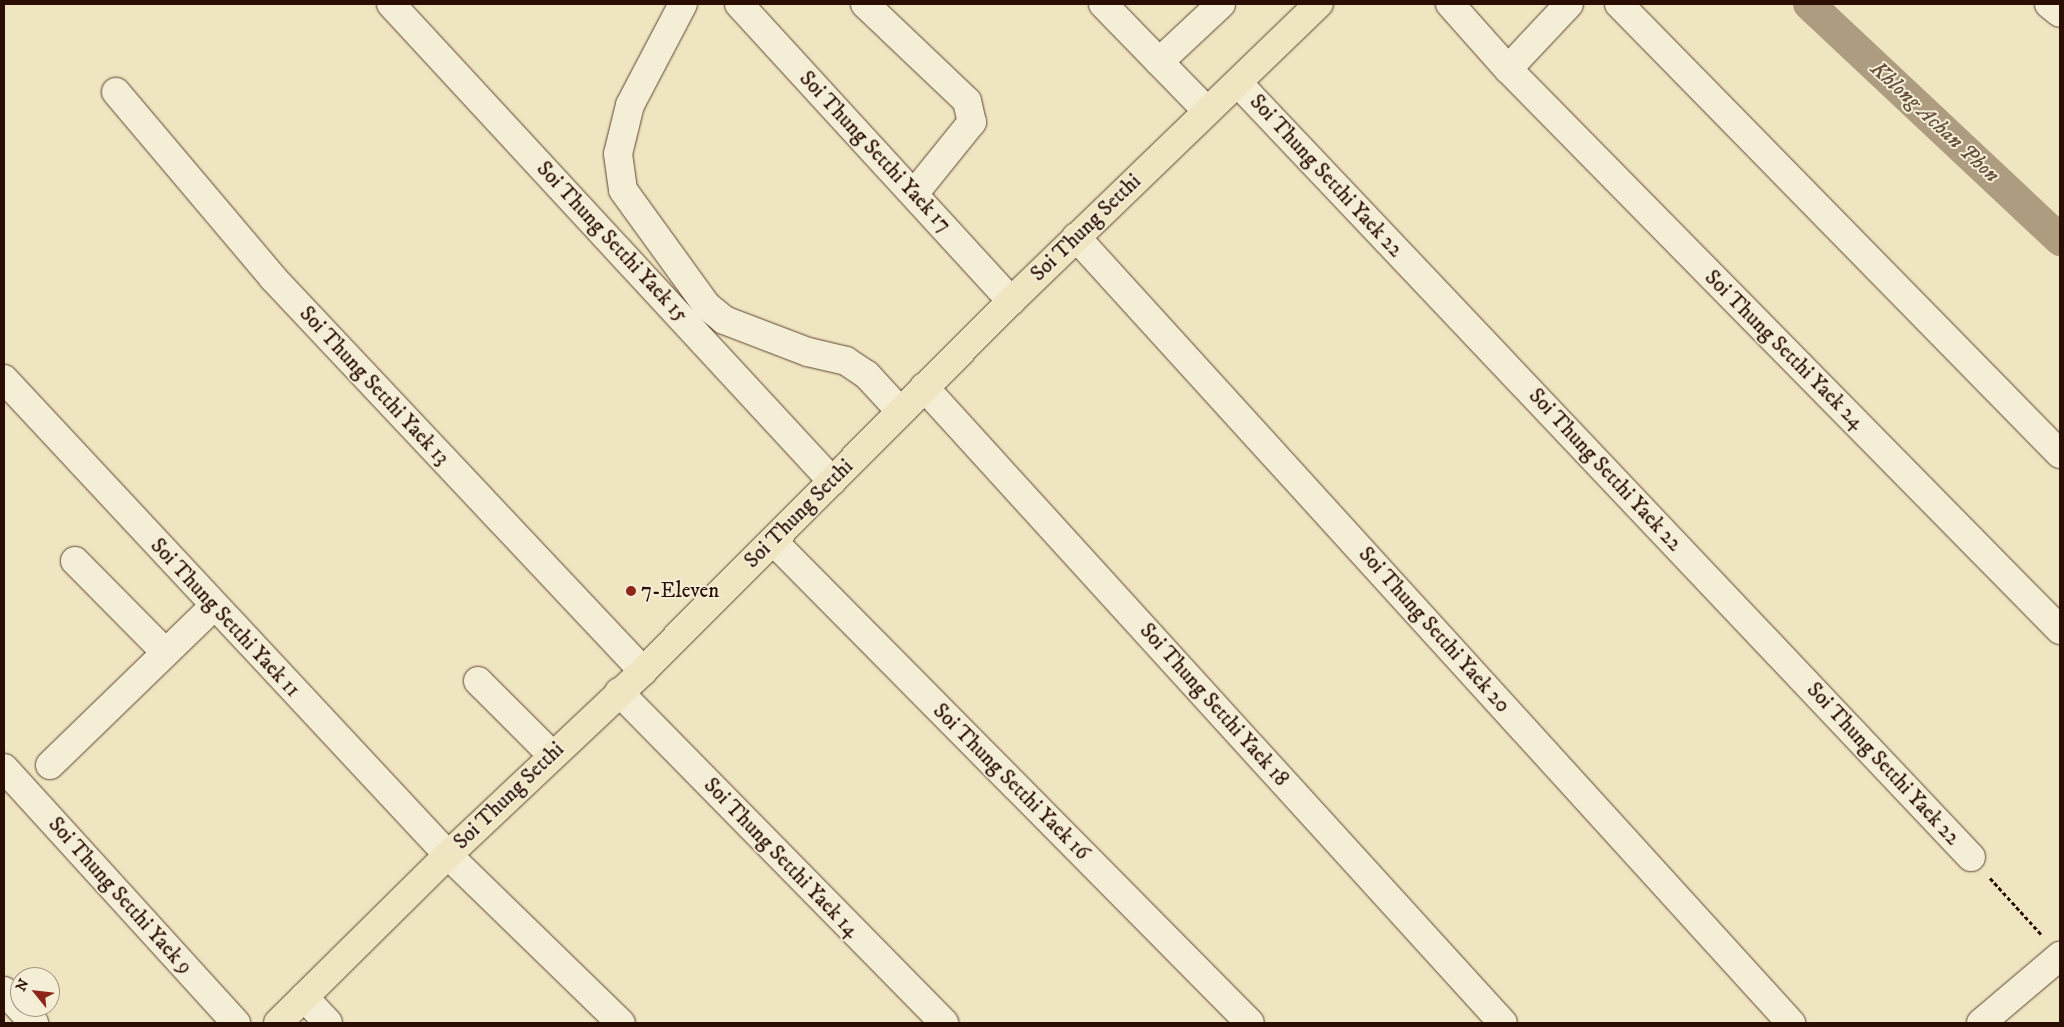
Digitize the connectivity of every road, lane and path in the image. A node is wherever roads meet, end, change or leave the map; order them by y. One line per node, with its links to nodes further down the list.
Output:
1 (391, 4): 25 (street, Soi Thung Setthi Yaek 15)
2 (683, 4): 23 (street)
3 (738, 4): 18 (street, Soi Thung Setthi Yaek 17)
4 (864, 4): 18 (street)
5 (1103, 4): 13 (street)
6 (1221, 4): 13 (street)
7 (1319, 4): 15 (main road, Soi Thung Setthi)
8 (1450, 4): 14 (street, Soi Thung Setthi Yaek 24)
9 (1570, 4): 14 (street)
10 (1619, 4): 24 (street)
11 (2050, 4): 12 (street)
12 (2060, 12)
13 (1159, 62): 17 (street)
14 (1508, 69): 29 (street, Soi Thung Setthi Yaek 24)
15 (1238, 83): 17 (main road, Soi Thung Setthi); 38 (street, Soi Thung Setthi Yaek 22)
16 (116, 92): 31 (street, Soi Thung Setthi Yaek 13)
17 (1207, 112): 19 (main road, Soi Thung Setthi)
18 (914, 194): 20 (street, Soi Thung Setthi Yaek 17)
19 (1076, 237): 20 (main road, Soi Thung Setthi); 50 (street, Soi Thung Setthi Yaek 20)
20 (1011, 301): 22 (main road, Soi Thung Setthi)
21 (4, 379): 28 (street, Soi Thung Setthi Yaek 11)
22 (924, 387): 23 (main road, Soi Thung Setthi); 49 (street, Soi Thung Setthi Yaek 18)
23 (901, 412): 25 (main road, Soi Thung Setthi)
24 (2060, 454)
25 (832, 481): 26 (main road, Soi Thung Setthi)
26 (773, 542): 31 (main road, Soi Thung Setthi); 48 (street, Soi Thung Setthi Yaek 16)
27 (75, 560): 30 (street)
28 (213, 607): 30 (street); 37 (street, Soi Thung Setthi Yaek 11)
29 (2060, 630)
30 (165, 652): 35 (street)
31 (643, 671): 33 (main road, Soi Thung Setthi)
32 (478, 681): 34 (street)
33 (619, 692): 34 (main road, Soi Thung Setthi); 47 (street, Soi Thung Setthi Yaek 14)
34 (552, 755): 37 (main road, Soi Thung Setthi)
35 (50, 765)
36 (4, 768): 43 (street, Soi Thung Setthi Yaek 9)
37 (448, 855): 41 (main road, Soi Thung Setthi); 46 (street, Soi Thung Setthi Yaek 11)
38 (1972, 857): 39 (path)
39 (2054, 949): 51 (street)
40 (4, 992): 42 (street)
41 (304, 998): 44 (main road, Soi Thung Setthi); 45 (street)
42 (34, 1023)
43 (236, 1023)
44 (278, 1023)
45 (328, 1023)
46 (621, 1023)
47 (944, 1023)
48 (1250, 1023)
49 (1503, 1023)
50 (1791, 1023)
51 (1981, 1023)

